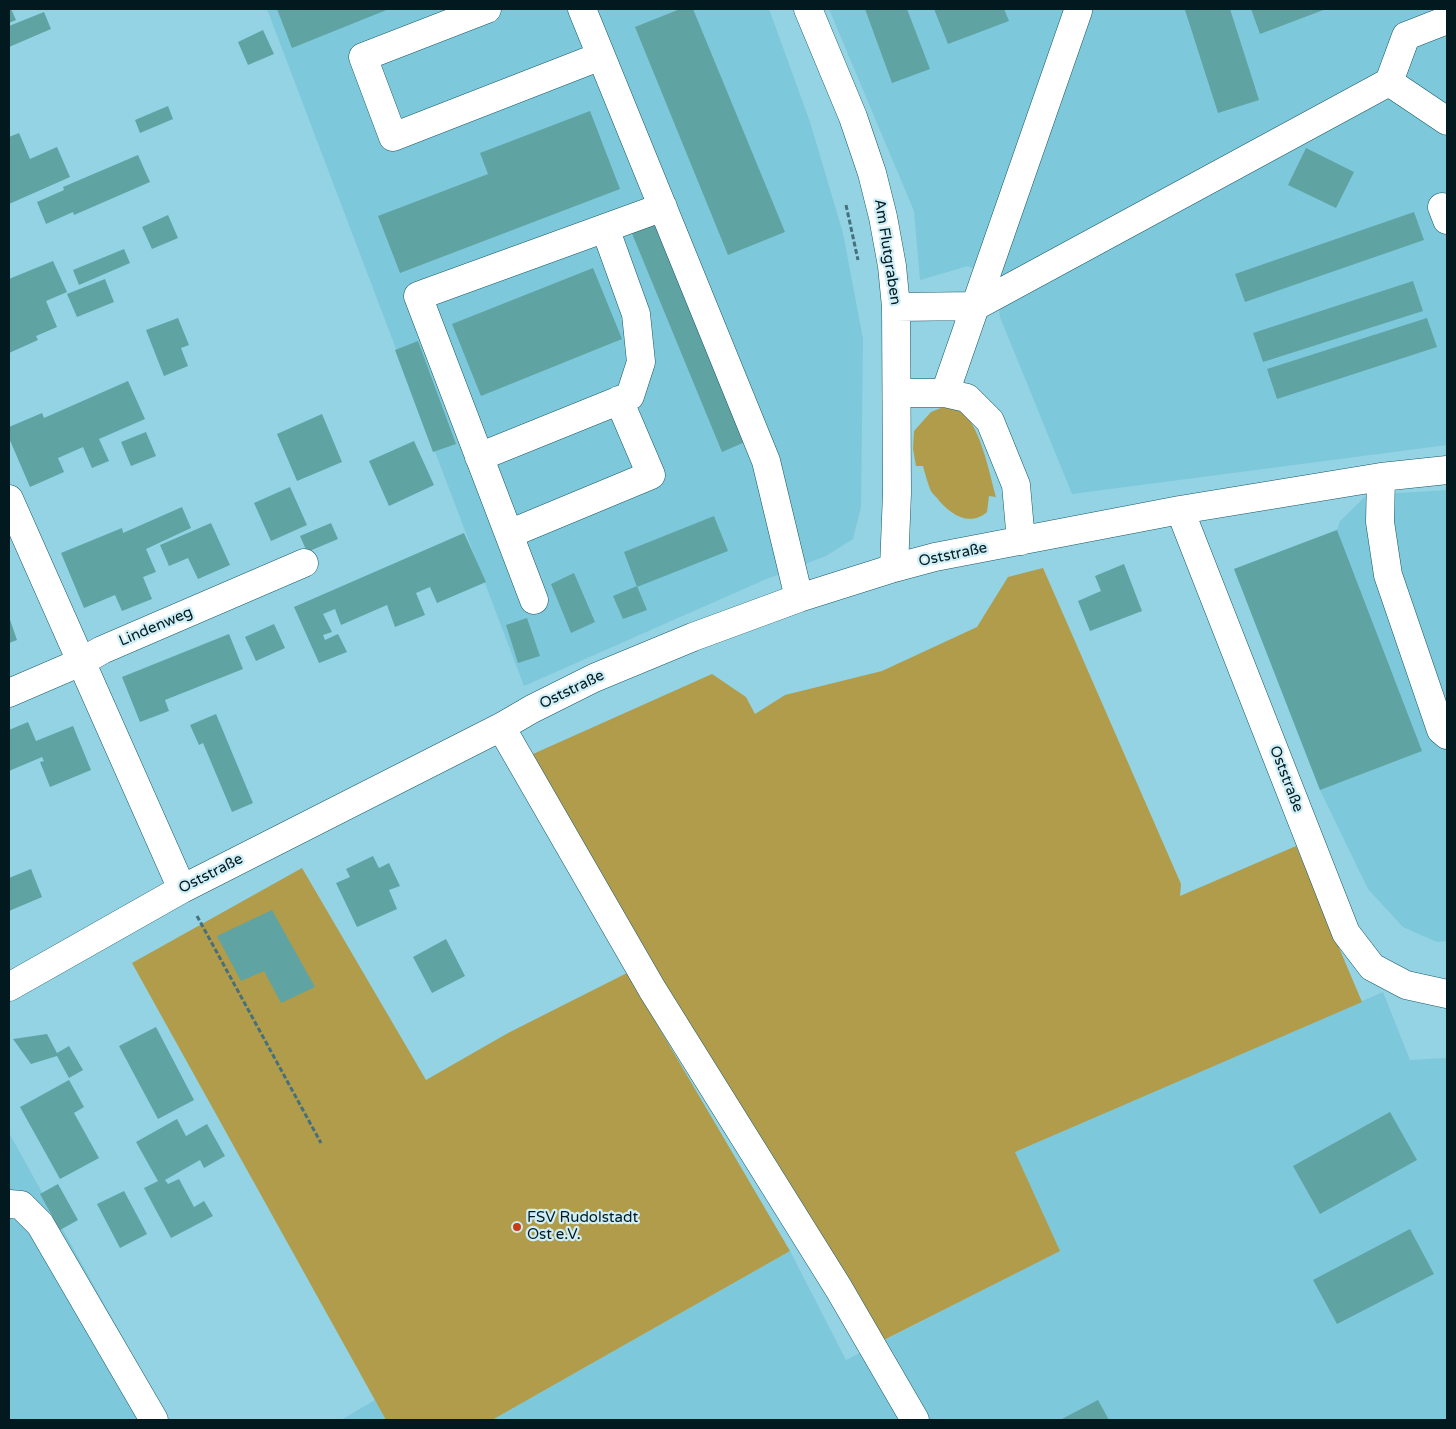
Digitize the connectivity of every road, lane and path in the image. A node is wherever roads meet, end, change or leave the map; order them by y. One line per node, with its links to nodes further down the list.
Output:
1 (487, 9): 6 (street)
2 (582, 9): 6 (street)
3 (808, 9): 14 (street, Am Flutgraben)
4 (1078, 9): 13 (street)
5 (1447, 20): 7 (street)
6 (602, 56): 10 (street)
7 (1389, 82): 8 (street); 13 (street)
8 (1447, 121)
9 (846, 204): 12 (path)
10 (663, 207): 11 (street); 27 (street)
11 (605, 228): 17 (street); 18 (street)
12 (858, 262)
13 (976, 306): 14 (street); 16 (street)
14 (896, 307): 15 (street, Am Flutgraben)
15 (897, 393): 16 (street); 26 (street, Am Flutgraben)
16 (945, 393): 24 (street)
17 (619, 400): 18 (street); 23 (street)
18 (479, 457): 23 (street)
19 (1447, 470): 20 (street, Oststraße)
20 (1381, 478): 22 (street, Oststraße); 32 (street)
21 (9, 499): 29 (street)
22 (1180, 510): 24 (street, Oststraße); 35 (street, Oststraße)
23 (509, 534): 28 (street)
24 (1022, 541): 26 (street, Oststraße)
25 (304, 563): 29 (street, Lindenweg)
26 (894, 568): 27 (street, Oststraße)
27 (799, 598): 31 (street, Oststraße)
28 (534, 600)
29 (82, 662): 30 (street, Lindenweg); 33 (street)
30 (9, 693)
31 (501, 727): 33 (street, Oststraße); 39 (street)
32 (1447, 735)
33 (182, 889): 34 (street, Oststraße); 36 (path)
34 (9, 987)
35 (1447, 994)
36 (321, 1143)
37 (9, 1204): 38 (street)
38 (154, 1420)
39 (915, 1420)

